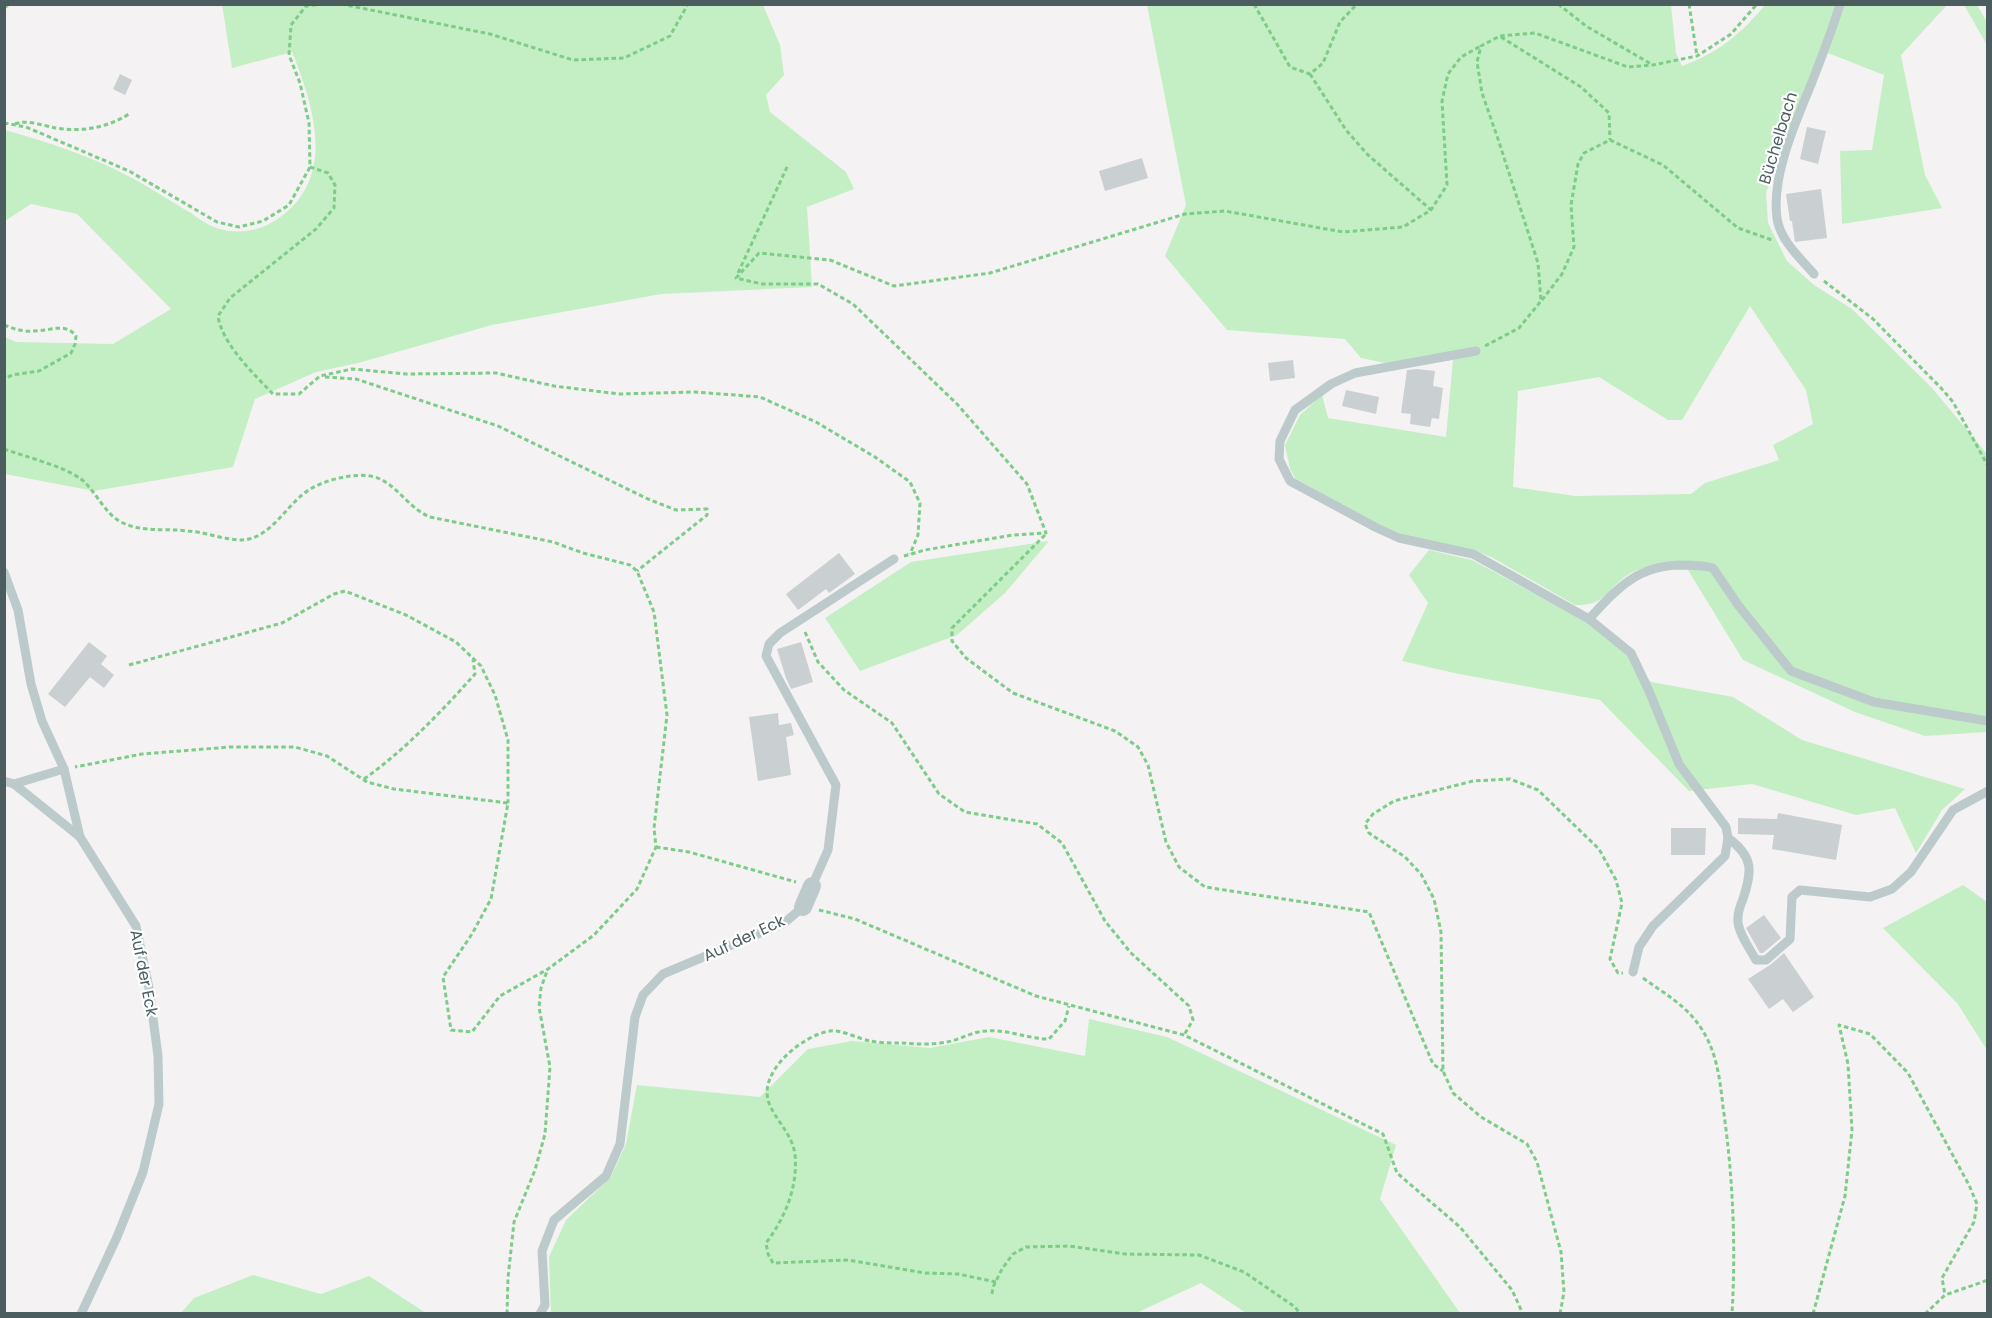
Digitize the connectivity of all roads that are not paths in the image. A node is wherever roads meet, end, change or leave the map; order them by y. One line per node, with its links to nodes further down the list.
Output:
1 (1840, 4): 2 (lane, Büchelbach)
2 (1814, 274)
3 (1476, 351): 6 (lane)
4 (894, 559): 13 (lane, Auf der Eck)
5 (4, 572): 8 (lane, Auf der Eck)
6 (1589, 619): 7 (lane); 12 (lane)
7 (1988, 721)
8 (64, 769): 9 (lane); 11 (lane, Auf der Eck)
9 (9, 783): 11 (lane)
10 (1988, 791): 12 (lane)
11 (80, 837): 16 (lane, Auf der Eck)
12 (1728, 838): 15 (lane)
13 (812, 886): 14 (street, Auf der Eck)
14 (803, 907): 17 (lane, Auf der Eck)
15 (1633, 972)
16 (81, 1314)
17 (540, 1314)

